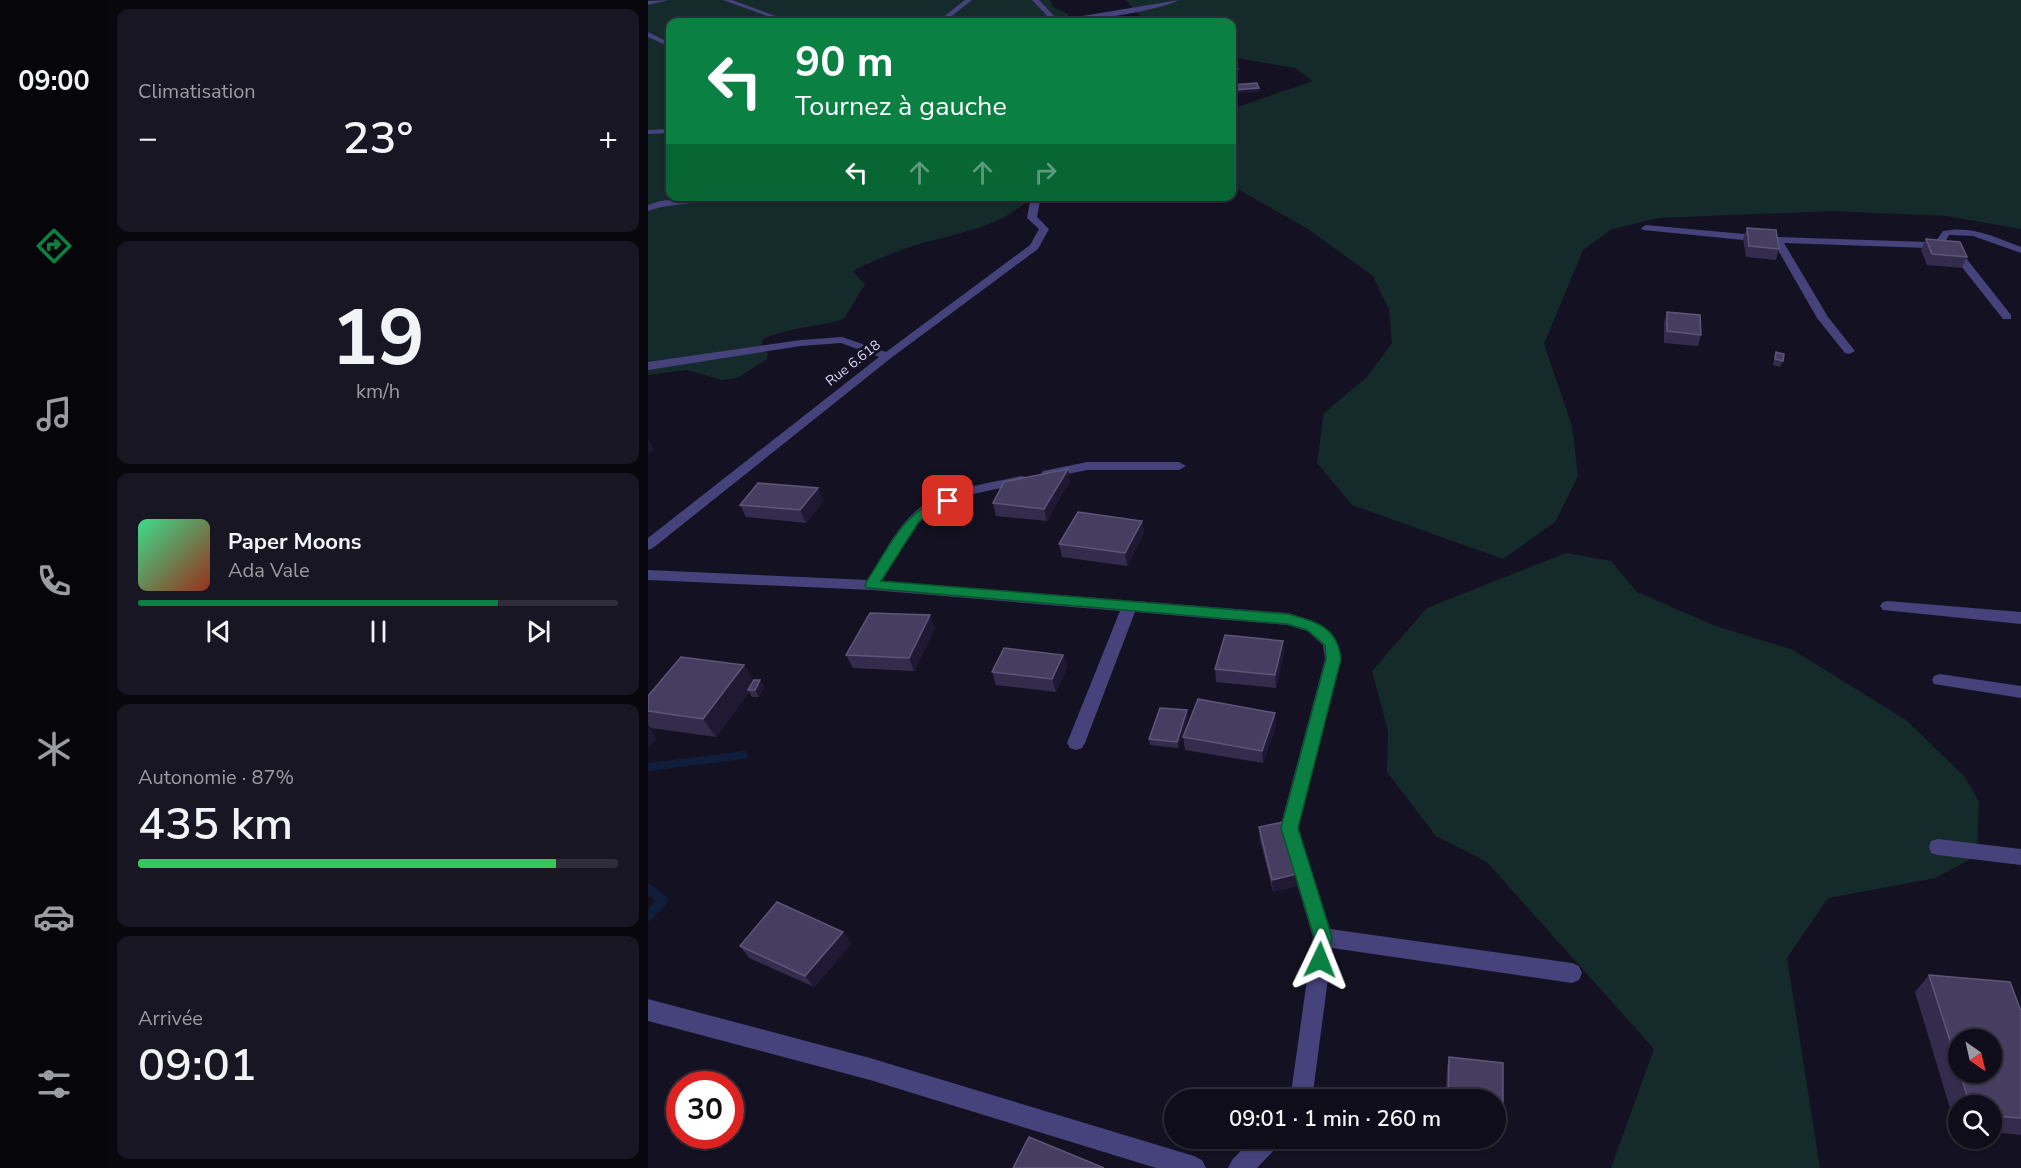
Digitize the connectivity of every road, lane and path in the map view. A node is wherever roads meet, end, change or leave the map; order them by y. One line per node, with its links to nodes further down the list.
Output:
1 (666, 0): 6 (street)
2 (726, 0): 7 (street)
3 (969, 0): 8 (street)
4 (1035, 0): 9 (street)
5 (1176, 0): 10 (street)
6 (648, 3)
7 (778, 18)
8 (945, 18)
9 (1054, 18)
10 (1083, 18)
11 (648, 34): 12 (street)
12 (666, 43)
13 (648, 121): 15 (street)
14 (666, 131): 15 (street)
15 (650, 132)
16 (690, 201): 18 (street)
17 (1034, 201): 25 (street, Rue 6.618)
18 (648, 208)
19 (1646, 228): 20 (street)
20 (1777, 240): 21 (street); 24 (street)
21 (1939, 244): 22 (street); 23 (street)
22 (2021, 250)
23 (2007, 317)
24 (1849, 351)
25 (887, 356): 26 (street); 28 (street, Rue 6.618)
26 (648, 366)
27 (1179, 466): 30 (street)
28 (649, 544)
29 (648, 575): 30 (street)
30 (872, 585): 31 (street)
31 (1130, 606): 36 (street); 39 (street)
32 (1888, 606): 33 (street)
33 (2021, 618)
34 (1940, 680): 35 (street)
35 (2021, 692)
36 (1076, 744)
37 (1938, 847): 38 (street)
38 (2021, 857)
39 (1323, 937): 40 (street); 42 (street)
40 (1572, 973)
41 (648, 1010): 44 (street)
42 (1302, 1089)
43 (1259, 1149): 45 (street)
44 (1194, 1168)
45 (1240, 1168)

